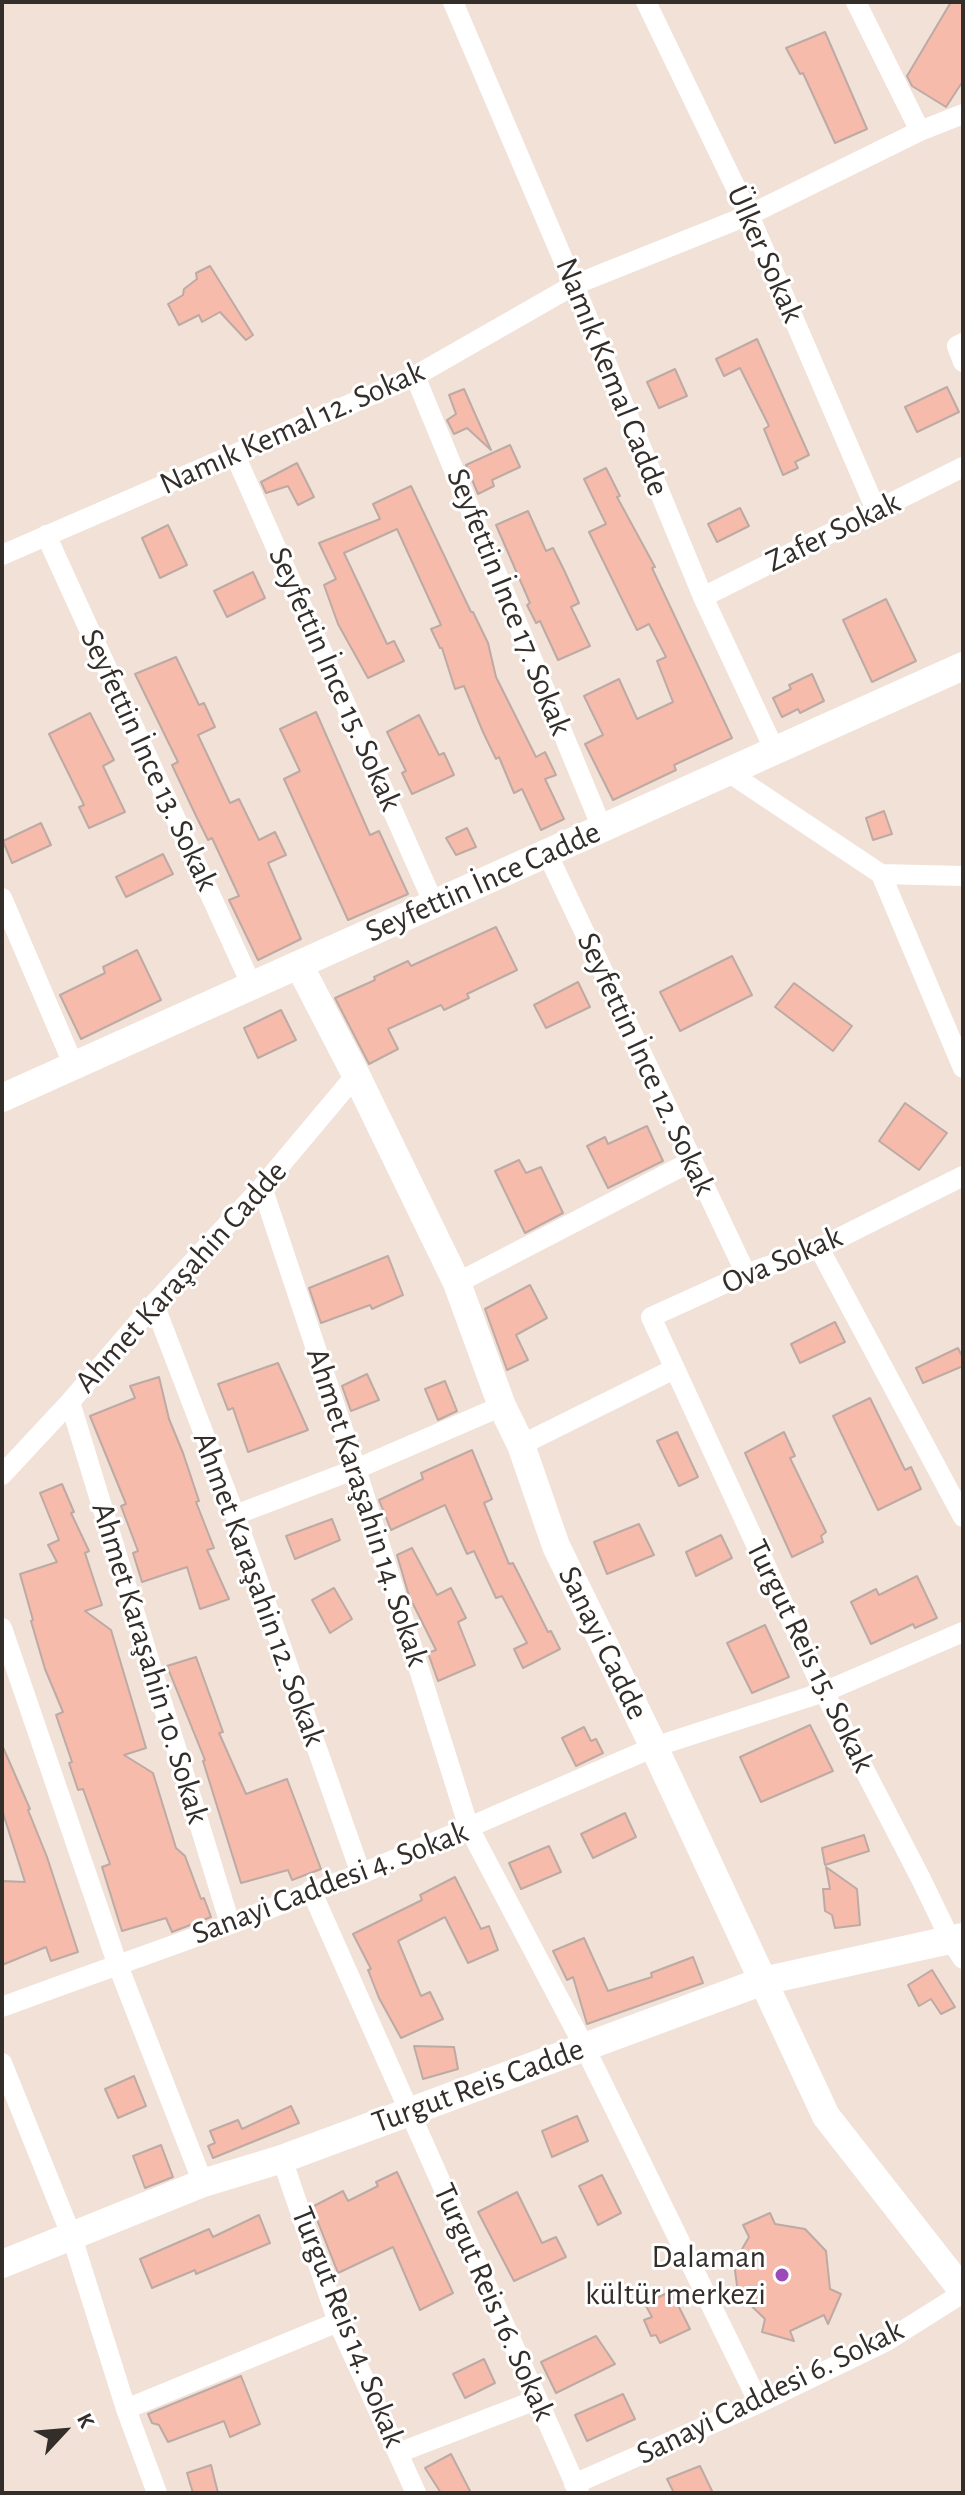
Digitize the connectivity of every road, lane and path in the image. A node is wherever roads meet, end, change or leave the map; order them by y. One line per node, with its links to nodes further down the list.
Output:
1 (453, 2): 7 (street, Namık Kemal Cadde)
2 (646, 2): 6 (street, Ülker Sokak)
3 (856, 2): 5 (street)
4 (963, 114): 5 (street, Namık Kemal 12. Sokak)
5 (920, 131): 6 (street, Namık Kemal 12. Sokak)
6 (749, 215): 7 (street, Namık Kemal 12. Sokak); 13 (street, Ülker Sokak)
7 (574, 285): 10 (street, Namık Kemal 12. Sokak); 16 (street, Namık Kemal Cadde)
8 (963, 343): 9 (street)
9 (963, 362)
10 (415, 376): 11 (street, Namık Kemal 12. Sokak); 20 (street, Seyfettin İnce 17. Sokak)
11 (235, 455): 14 (street, Namık Kemal 12. Sokak); 25 (street, Seyfettin İnce 15. Sokak)
12 (963, 467): 13 (street, Zafer Sokak)
13 (876, 510): 16 (street, Zafer Sokak)
14 (46, 535): 15 (street, Namık Kemal 12. Sokak); 27 (street, Seyfettin İnce 13. Sokak)
15 (2, 555)
16 (703, 597): 18 (street, Namık Kemal Cadde)
17 (963, 666): 18 (street, Seyfettin İnce Cadde)
18 (775, 751): 19 (street, Seyfettin İnce Cadde)
19 (728, 772): 20 (street, Seyfettin İnce Cadde); 22 (street)
20 (602, 828): 21 (street, Seyfettin İnce Cadde)
21 (547, 853): 25 (street, Seyfettin İnce Cadde); 32 (street, Seyfettin İnce 12. Sokak)
22 (881, 874): 23 (street); 29 (street)
23 (963, 876)
24 (2, 898): 28 (street)
25 (434, 904): 26 (street, Seyfettin İnce Cadde)
26 (299, 965): 27 (street, Seyfettin İnce Cadde); 30 (street, Sanayi Cadde)
27 (252, 986): 28 (street, Seyfettin İnce Cadde)
28 (74, 1066): 31 (street, Seyfettin İnce Cadde)
29 (963, 1068)
30 (356, 1075): 34 (street, Ahmet Karaşahin Cadde); 37 (street, Sanayi Cadde)
31 (2, 1098)
32 (692, 1161): 36 (street, Seyfettin İnce 12. Sokak); 37 (street)
33 (963, 1176): 35 (street, Ova Sokak)
34 (262, 1187): 38 (street, Ahmet Karaşahin Cadde); 43 (street, Ahmet Karaşahin 14. Sokak)
35 (819, 1248): 36 (street, Ova Sokak); 46 (street)
36 (746, 1274): 39 (street, Ova Sokak)
37 (457, 1283): 41 (street, Sanayi Cadde)
38 (154, 1304): 40 (street, Ahmet Karaşahin Cadde); 45 (street, Ahmet Karaşahin 12. Sokak)
39 (674, 1369): 42 (street); 49 (street, Turgut Reis 15. Sokak)
40 (70, 1402): 44 (street, Ahmet Karaşahin Cadde); 54 (street, Ahmet Karaşahin 10. Sokak)
41 (502, 1406): 42 (street, Sanayi Cadde); 43 (street)
42 (521, 1445): 50 (street, Sanayi Cadde)
43 (356, 1469): 45 (street); 51 (street, Ahmet Karaşahin 14. Sokak)
44 (2, 1475)
45 (235, 1515): 52 (street, Ahmet Karaşahin 12. Sokak)
46 (963, 1517)
47 (2, 1628): 56 (street)
48 (963, 1632): 49 (street, Sanayi Caddesi 4. Sokak)
49 (824, 1692): 50 (street, Sanayi Caddesi 4. Sokak); 55 (street, Turgut Reis 15. Sokak)
50 (654, 1747): 51 (street, Sanayi Caddesi 4. Sokak); 57 (street, Sanayi Cadde)
51 (469, 1828): 52 (street, Sanayi Caddesi 4. Sokak); 59 (street, Ahmet Karaşahin 14. Sokak)
52 (361, 1874): 53 (street, Sanayi Caddesi 4. Sokak)
53 (311, 1890): 54 (street, Sanayi Caddesi 4. Sokak); 61 (street, Turgut Reis 16. Sokak)
54 (230, 1924): 56 (street, Sanayi Caddesi 4. Sokak)
55 (959, 1946): 57 (street, Turgut Reis Cadde)
56 (117, 1963): 58 (street, Sanayi Caddesi 4. Sokak); 63 (street)
57 (763, 1981): 59 (street, Turgut Reis Cadde); 66 (street, Sanayi Cadde)
58 (2, 2007)
59 (584, 2046): 61 (street, Turgut Reis Cadde); 69 (street, Ahmet Karaşahin 14. Sokak)
60 (2, 2063): 64 (street)
61 (409, 2111): 62 (street, Turgut Reis Cadde); 68 (street, Turgut Reis 16. Sokak)
62 (282, 2159): 63 (street, Turgut Reis Cadde); 67 (street, Turgut Reis 14. Sokak)
63 (203, 2183): 64 (street, Turgut Reis Cadde)
64 (72, 2237): 65 (street, Turgut Reis Cadde); 70 (street)
65 (2, 2264)
66 (963, 2292): 69 (street, Sanayi Caddesi 6. Sokak)
67 (338, 2322): 70 (street); 71 (street, Turgut Reis 14. Sokak)
68 (536, 2400): 71 (street); 72 (street, Turgut Reis 16. Sokak)
69 (759, 2403): 72 (street, Sanayi Caddesi 6. Sokak)
70 (126, 2409): 73 (street)
71 (398, 2453): 74 (street, Turgut Reis 14. Sokak)
72 (576, 2488)
73 (157, 2493)
74 (416, 2493)

